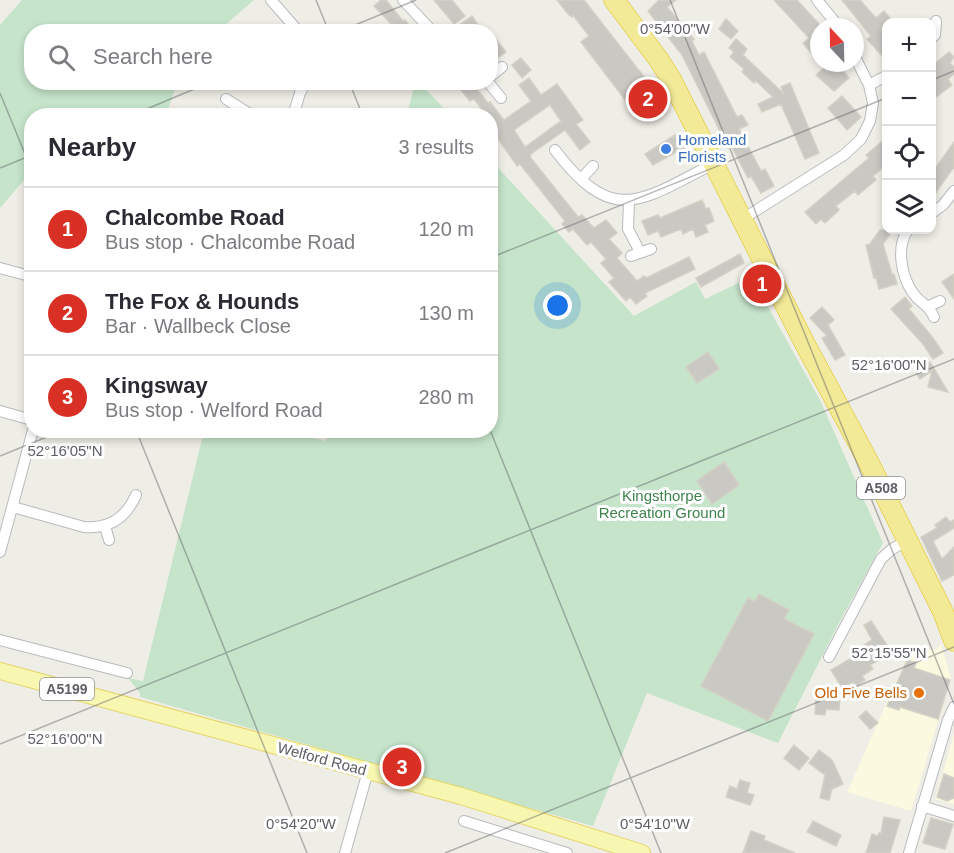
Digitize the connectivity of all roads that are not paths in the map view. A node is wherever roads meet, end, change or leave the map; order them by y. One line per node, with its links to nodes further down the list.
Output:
1 (271, 0): 7 (street)
2 (403, 0): 8 (street)
3 (614, 0): 22 (highway, A508)
4 (817, 0): 5 (street)
5 (832, 18)
6 (936, 21): 9 (street)
7 (292, 24)
8 (426, 24)
9 (938, 37)
10 (502, 67): 11 (street)
11 (498, 70)
12 (862, 72): 14 (street)
13 (882, 78): 14 (street)
14 (869, 85): 28 (street)
15 (302, 90): 20 (street)
16 (494, 90): 17 (street)
17 (501, 98)
18 (226, 99): 19 (street)
19 (240, 108)
20 (296, 108)
21 (555, 150): 24 (street)
22 (713, 164): 26 (street); 28 (highway, A508)
23 (593, 166): 24 (street)
24 (581, 179): 26 (street)
25 (954, 191): 27 (street)
26 (629, 201): 30 (street)
27 (936, 210)
28 (741, 220): 43 (highway, A508)
29 (906, 234): 34 (street)
30 (641, 252)
31 (0, 268): 32 (street)
32 (24, 274)
33 (940, 301): 34 (street)
34 (929, 306): 35 (street)
35 (934, 317)
36 (0, 411): 37 (street)
37 (24, 418)
38 (31, 438): 40 (street)
39 (136, 495): 41 (street)
40 (13, 507): 41 (street); 44 (street)
41 (105, 526): 42 (street)
42 (109, 540)
43 (907, 541): 46 (highway, A508); 47 (street)
44 (0, 552)
45 (0, 640): 49 (street)
46 (954, 641)
47 (829, 657)
48 (0, 671): 51 (main road, Welford Road / A5199)
49 (127, 673)
50 (954, 707): 52 (street)
51 (368, 771): 55 (street); 57 (main road, Welford Road / A5199)
52 (922, 806): 53 (street); 58 (street)
53 (954, 816)
54 (464, 821): 56 (street)
55 (345, 853)
56 (567, 853)
57 (642, 853)
58 (909, 853)

